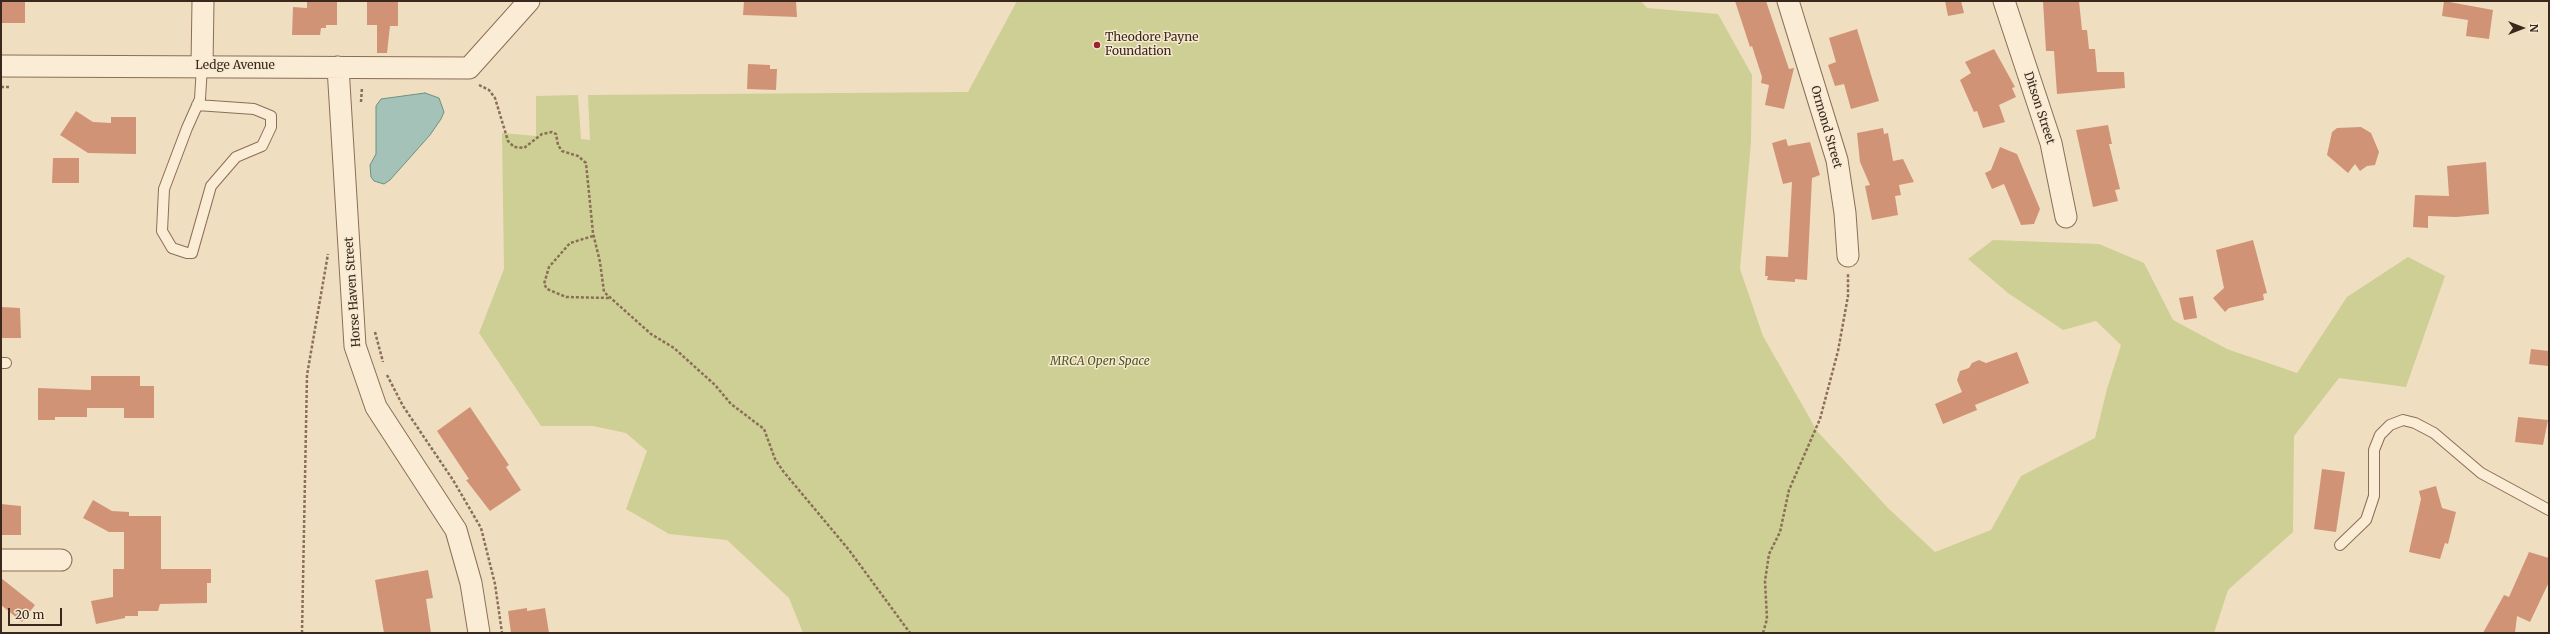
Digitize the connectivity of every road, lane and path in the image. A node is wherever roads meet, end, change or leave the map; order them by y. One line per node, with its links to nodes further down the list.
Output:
1 (204, 1): 6 (street)
2 (529, 1): 8 (street)
3 (1788, 1): 15 (street, Ormond Street)
4 (2004, 1): 12 (street, Ditson Street)
5 (1, 66): 6 (street, Ledge Avenue)
6 (202, 66): 7 (street, Ledge Avenue); 10 (lane)
7 (338, 66): 8 (street, Ledge Avenue); 25 (street, Horse Haven Street)
8 (472, 77): 13 (path)
9 (362, 86): 11 (path)
10 (197, 105): 10 (lane)
11 (360, 109)
12 (2066, 217)
13 (593, 236): 16 (path); 16 (path)
14 (328, 250): 24 (path)
15 (1848, 256): 28 (path)
16 (610, 298): 27 (path)
17 (375, 324): 18 (path)
18 (384, 365)
19 (386, 373): 26 (path)
20 (2549, 510): 21 (lane)
21 (2340, 545)
22 (1, 560): 23 (street)
23 (61, 560)
24 (302, 633)
25 (478, 633)
26 (502, 633)
27 (910, 633)
28 (1763, 633)

